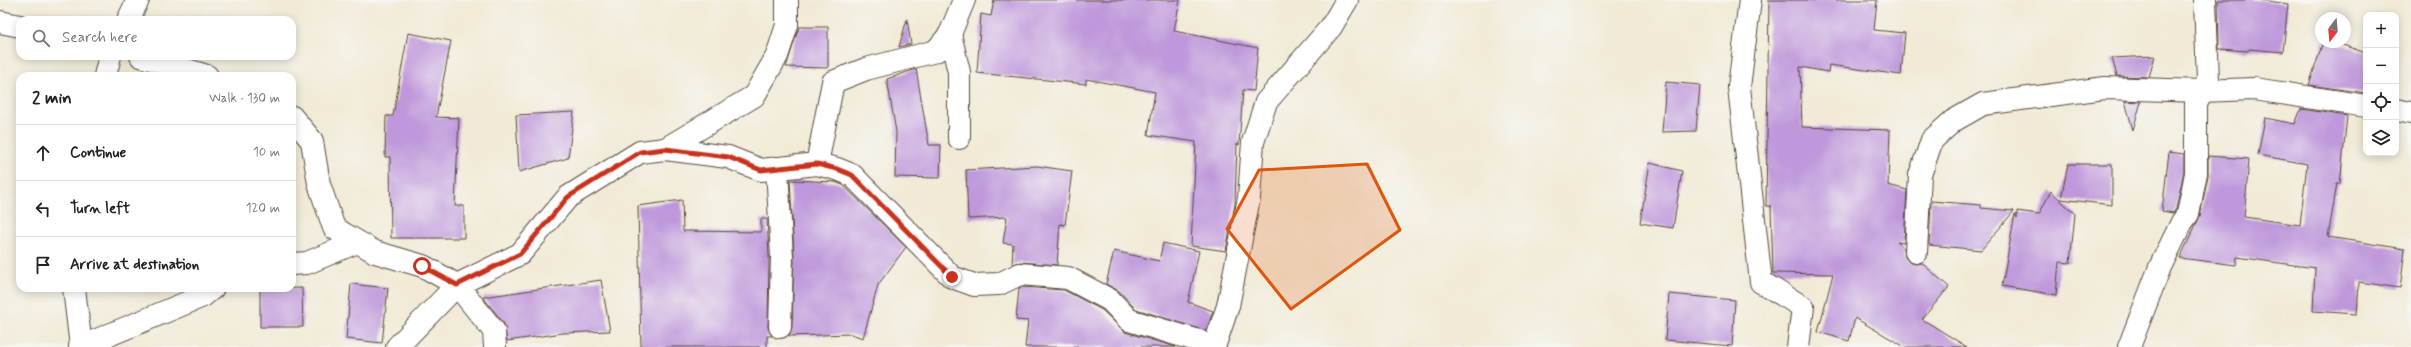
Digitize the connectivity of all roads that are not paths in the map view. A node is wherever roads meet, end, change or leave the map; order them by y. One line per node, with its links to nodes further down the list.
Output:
1 (138, 0): 7 (street)
2 (787, 0): 21 (street)
3 (964, 0): 10 (street)
4 (1347, 0): 35 (street)
5 (1750, 0): 36 (street)
6 (2205, 0): 15 (street)
7 (130, 16)
8 (0, 22): 9 (street)
9 (16, 25)
10 (950, 34): 20 (street); 22 (street)
11 (109, 60): 13 (street)
12 (154, 60): 14 (street)
13 (106, 72)
14 (194, 72)
15 (2201, 91): 16 (street); 25 (street); 37 (street)
16 (2363, 106)
17 (2399, 111): 18 (street)
18 (2411, 113)
19 (296, 122): 24 (street)
20 (959, 138)
21 (665, 149): 23 (street); 27 (street)
22 (817, 164): 23 (street); 34 (street)
23 (777, 168): 30 (street)
24 (356, 242): 26 (street); 27 (street)
25 (1916, 252)
26 (296, 264)
27 (457, 285): 32 (street); 33 (street)
28 (74, 292): 31 (street)
29 (208, 292): 31 (street)
30 (780, 327)
31 (81, 347)
32 (397, 347)
33 (495, 347)
34 (1202, 347)
35 (1214, 347)
36 (1798, 347)
37 (2129, 347)

